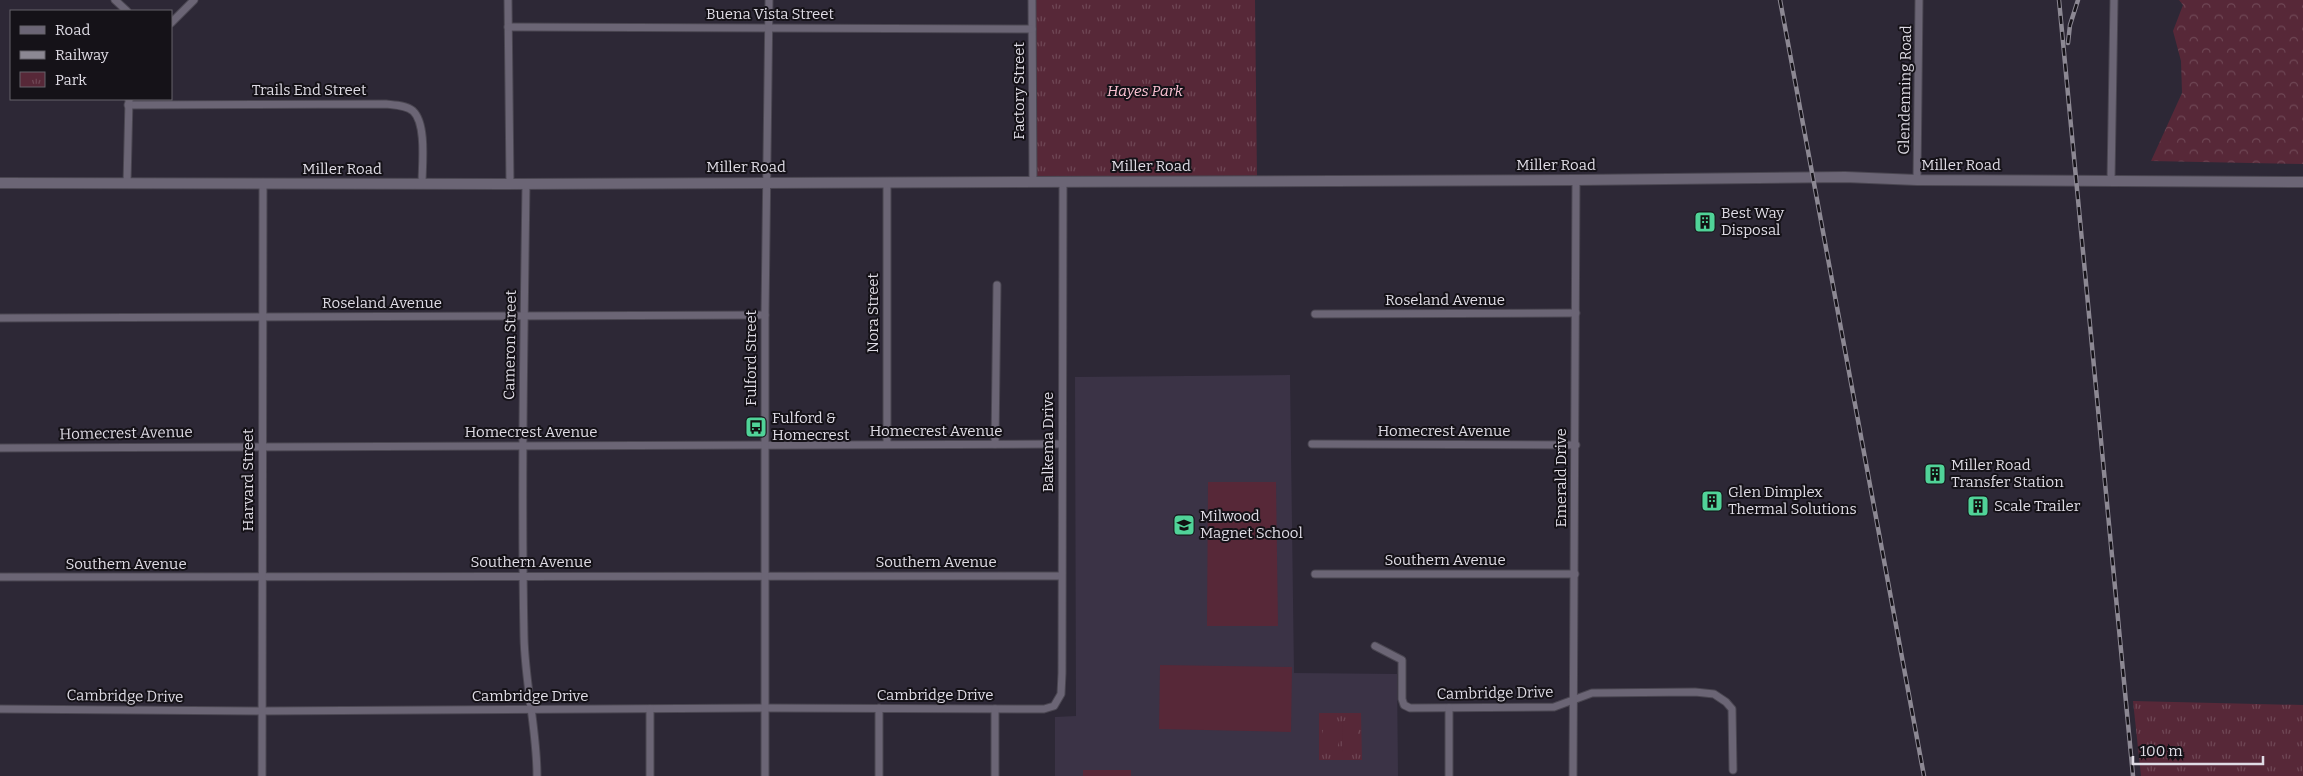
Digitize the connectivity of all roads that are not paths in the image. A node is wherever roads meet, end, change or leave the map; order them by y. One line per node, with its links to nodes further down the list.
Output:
1 (115, 0): 8 (street)
2 (194, 0): 9 (street)
3 (508, 0): 10 (street)
4 (769, 0): 11 (street, Fulford Street)
5 (1032, 0): 12 (street, Factory Street)
6 (1919, 0): 15 (street, Glendenning Road)
7 (2114, 0): 16 (street)
8 (127, 10)
9 (172, 22)
10 (508, 27): 11 (street, Buena Vista Street); 26 (street)
11 (769, 28): 12 (street, Buena Vista Street); 17 (street, Fulford Street)
12 (1032, 28): 19 (street, Factory Street)
13 (128, 102): 23 (street); 25 (street, Trails End Street)
14 (1576, 180): 15 (street, Miller Road); 20 (street, Miller Road); 29 (street, Emerald Drive)
15 (1918, 180): 16 (street, Miller Road)
16 (2111, 180): 21 (street, Miller Road)
17 (768, 182): 18 (street, Miller Road); 27 (street, Miller Road); 31 (street, Fulford Street)
18 (887, 182): 19 (street, Miller Road); 35 (street, Nora Street)
19 (1033, 182): 20 (street, Miller Road)
20 (1063, 182): 37 (street, Balkema Drive)
21 (2303, 182)
22 (0, 183): 23 (street, Miller Road)
23 (127, 184): 24 (street, Miller Road)
24 (263, 184): 25 (street, Miller Road); 33 (street, Harvard Street)
25 (422, 184): 26 (street, Miller Road)
26 (510, 184): 27 (street, Miller Road)
27 (526, 184): 32 (street, Cameron Street)
28 (996, 285): 36 (street)
29 (1576, 313): 30 (street, Roseland Avenue); 40 (street, Emerald Drive)
30 (1315, 314)
31 (765, 315): 32 (street, Roseland Avenue); 39 (street, Fulford Street)
32 (524, 316): 33 (street, Roseland Avenue); 42 (street, Cameron Street)
33 (262, 317): 34 (street, Roseland Avenue); 41 (street, Harvard Street)
34 (0, 318)
35 (887, 444): 36 (street, Homecrest Avenue); 39 (street, Homecrest Avenue)
36 (995, 444): 37 (street, Homecrest Avenue)
37 (1062, 444): 48 (street, Balkema Drive)
38 (1312, 444): 40 (street, Homecrest Avenue)
39 (764, 445): 42 (street, Homecrest Avenue); 46 (street, Fulford Street)
40 (1576, 445): 45 (street, Emerald Drive)
41 (262, 446): 42 (street, Homecrest Avenue); 43 (street, Homecrest Avenue); 50 (street, Harvard Street)
42 (523, 446): 47 (street, Cameron Street)
43 (0, 448)
44 (1315, 574): 45 (street, Southern Avenue)
45 (1574, 574): 52 (street, Emerald Drive)
46 (765, 575): 47 (street, Southern Avenue); 48 (street, Southern Avenue); 54 (street, Fulford Street)
47 (523, 576): 50 (street, Southern Avenue); 58 (street, Cameron Street)
48 (1061, 576): 53 (street, Balkema Drive)
49 (0, 578): 50 (street, Southern Avenue)
50 (262, 578): 61 (street, Harvard Street)
51 (1375, 646): 56 (street, Cambridge Drive)
52 (1574, 700): 56 (street, Cambridge Drive); 62 (street, Cambridge Drive); 70 (street, Emerald Drive)
53 (1058, 702): 60 (street, Cambridge Drive)
54 (765, 708): 55 (street, Cambridge Drive); 59 (street, Cambridge Drive); 66 (street, Fulford Street)
55 (879, 708): 60 (street, Cambridge Drive); 67 (street)
56 (1449, 708): 69 (street)
57 (0, 709): 61 (street, Cambridge Drive)
58 (530, 709): 59 (street, Cambridge Drive); 61 (street, Cambridge Drive); 64 (street, Cameron Street)
59 (650, 709): 65 (street)
60 (995, 709): 68 (street)
61 (261, 712): 63 (street, Harvard Street)
62 (1733, 770)
63 (262, 776)
64 (536, 776)
65 (650, 776)
66 (765, 776)
67 (879, 776)
68 (995, 776)
69 (1449, 776)
70 (1573, 776)

